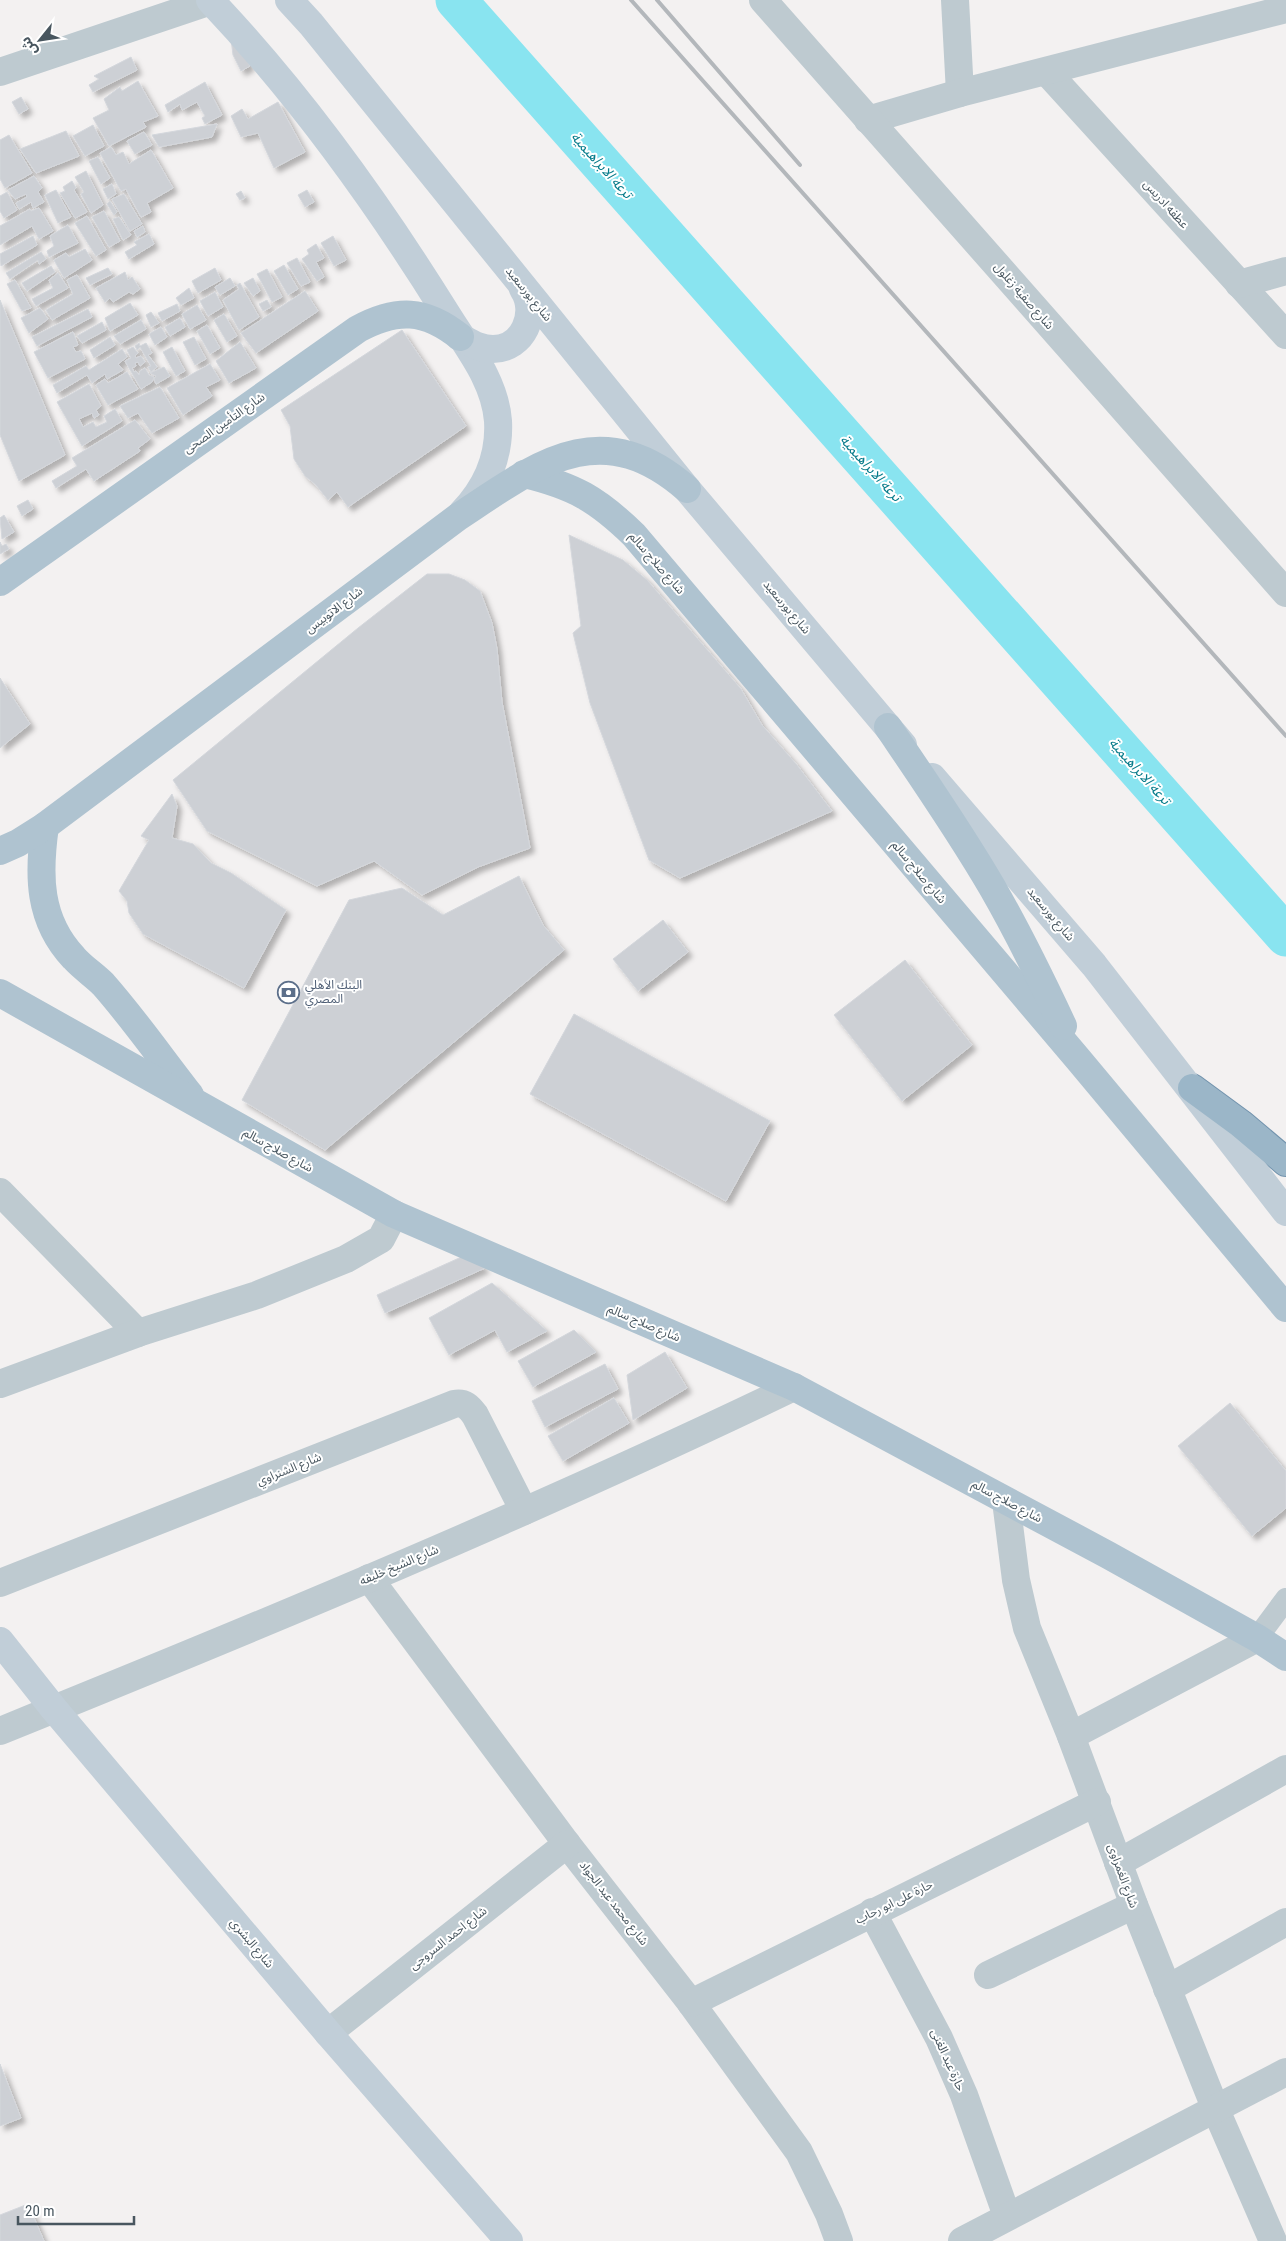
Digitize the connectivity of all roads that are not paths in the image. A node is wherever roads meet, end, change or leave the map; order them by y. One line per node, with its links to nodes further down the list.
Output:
1 (268, 0): 8 (main road)
2 (289, 0): 8 (main road, شارع بورسعيد)
3 (763, 0): 12 (street, شارع صفية زغلول)
4 (955, 0): 11 (street)
5 (210, 1): 9 (street); 17 (main road)
6 (1258, 8): 7 (street); 10 (street)
7 (1286, 9)
8 (311, 24): 14 (main road, شارع بورسعيد)
9 (0, 72)
10 (1047, 72): 11 (street); 15 (street, عطفه ادريس)
11 (960, 93): 12 (street)
12 (868, 120): 22 (street, شارع صفية زغلول)
13 (1286, 271): 15 (street)
14 (518, 282): 17 (main road); 19 (main road, شارع بورسعيد)
15 (1239, 284): 16 (street, عطفه ادريس)
16 (1286, 335)
17 (460, 336): 20 (main road); 21 (main road, شارع التأمين الصحى)
18 (524, 474): 19 (main road, شارع الاتوبيس); 20 (main road, شارع الاتوبيس); 27 (main road, شارع صلاح سالم)
19 (687, 489): 23 (main road, شارع بورسعيد)
20 (458, 518): 24 (main road, شارع الاتوبيس)
21 (0, 582)
22 (1286, 592)
23 (888, 727): 27 (main road); 28 (main road, شارع بورسعيد)
24 (44, 826): 25 (main road, شارع الاتوبيس); 29 (main road)
25 (0, 851)
26 (0, 993): 29 (main road, شارع صلاح سالم)
27 (1078, 1059): 34 (main road, شارع صلاح سالم)
28 (1192, 1088): 30 (highway); 32 (main road, شارع بورسعيد)
29 (199, 1106): 33 (main road, شارع صلاح سالم)
30 (1286, 1162)
31 (2, 1197): 35 (street)
32 (1286, 1212)
33 (394, 1214): 35 (street); 37 (main road, شارع صلاح سالم)
34 (1286, 1308)
35 (138, 1333): 36 (street)
36 (0, 1384)
37 (794, 1388): 38 (main road, شارع صلاح سالم); 39 (street, شارع الشيخ خليفه)
38 (1006, 1501): 43 (main road, شارع صلاح سالم); 48 (street, شارع الغمراوى)
39 (524, 1511): 40 (street, شارع الشيخ خليفه); 41 (street, شارع الشنراوي)
40 (369, 1578): 46 (street, شارع الشيخ خليفه); 51 (street, شارع محمد عبد الجواد)
41 (0, 1583)
42 (1286, 1599): 43 (lane)
43 (1256, 1638): 45 (main road, شارع صلاح سالم); 48 (street)
44 (0, 1641): 46 (main road, شارع البشري)
45 (1286, 1657)
46 (54, 1709): 47 (street, شارع الشيخ خليفه); 59 (main road, شارع البشري)
47 (0, 1730)
48 (1072, 1736): 50 (street, شارع الغمراوى)
49 (1286, 1769): 52 (street)
50 (1097, 1802): 52 (street, شارع الغمراوى); 54 (street, حارة على ابو رحاب)
51 (568, 1844): 58 (street, شارع محمد عبد الجواد); 59 (street, شارع احمد السروجى)
52 (1118, 1863): 53 (street, شارع الغمراوى)
53 (1134, 1905): 56 (street); 57 (street, شارع الغمراوى)
54 (872, 1912): 58 (street, حارة على ابو رحاب); 62 (street, حارة عبد الغنى)
55 (1286, 1922): 57 (street)
56 (988, 1975)
57 (1167, 1989): 61 (street, شارع الغمراوى)
58 (692, 2003): 64 (street, شارع محمد عبد الجواد)
59 (328, 2033): 63 (main road, شارع البشري)
60 (1286, 2072): 61 (street)
61 (1216, 2110): 62 (street); 66 (street, شارع الغمراوى)
62 (1007, 2216): 65 (street)
63 (509, 2241)
64 (839, 2241)
65 (962, 2241)
66 (1273, 2241)

